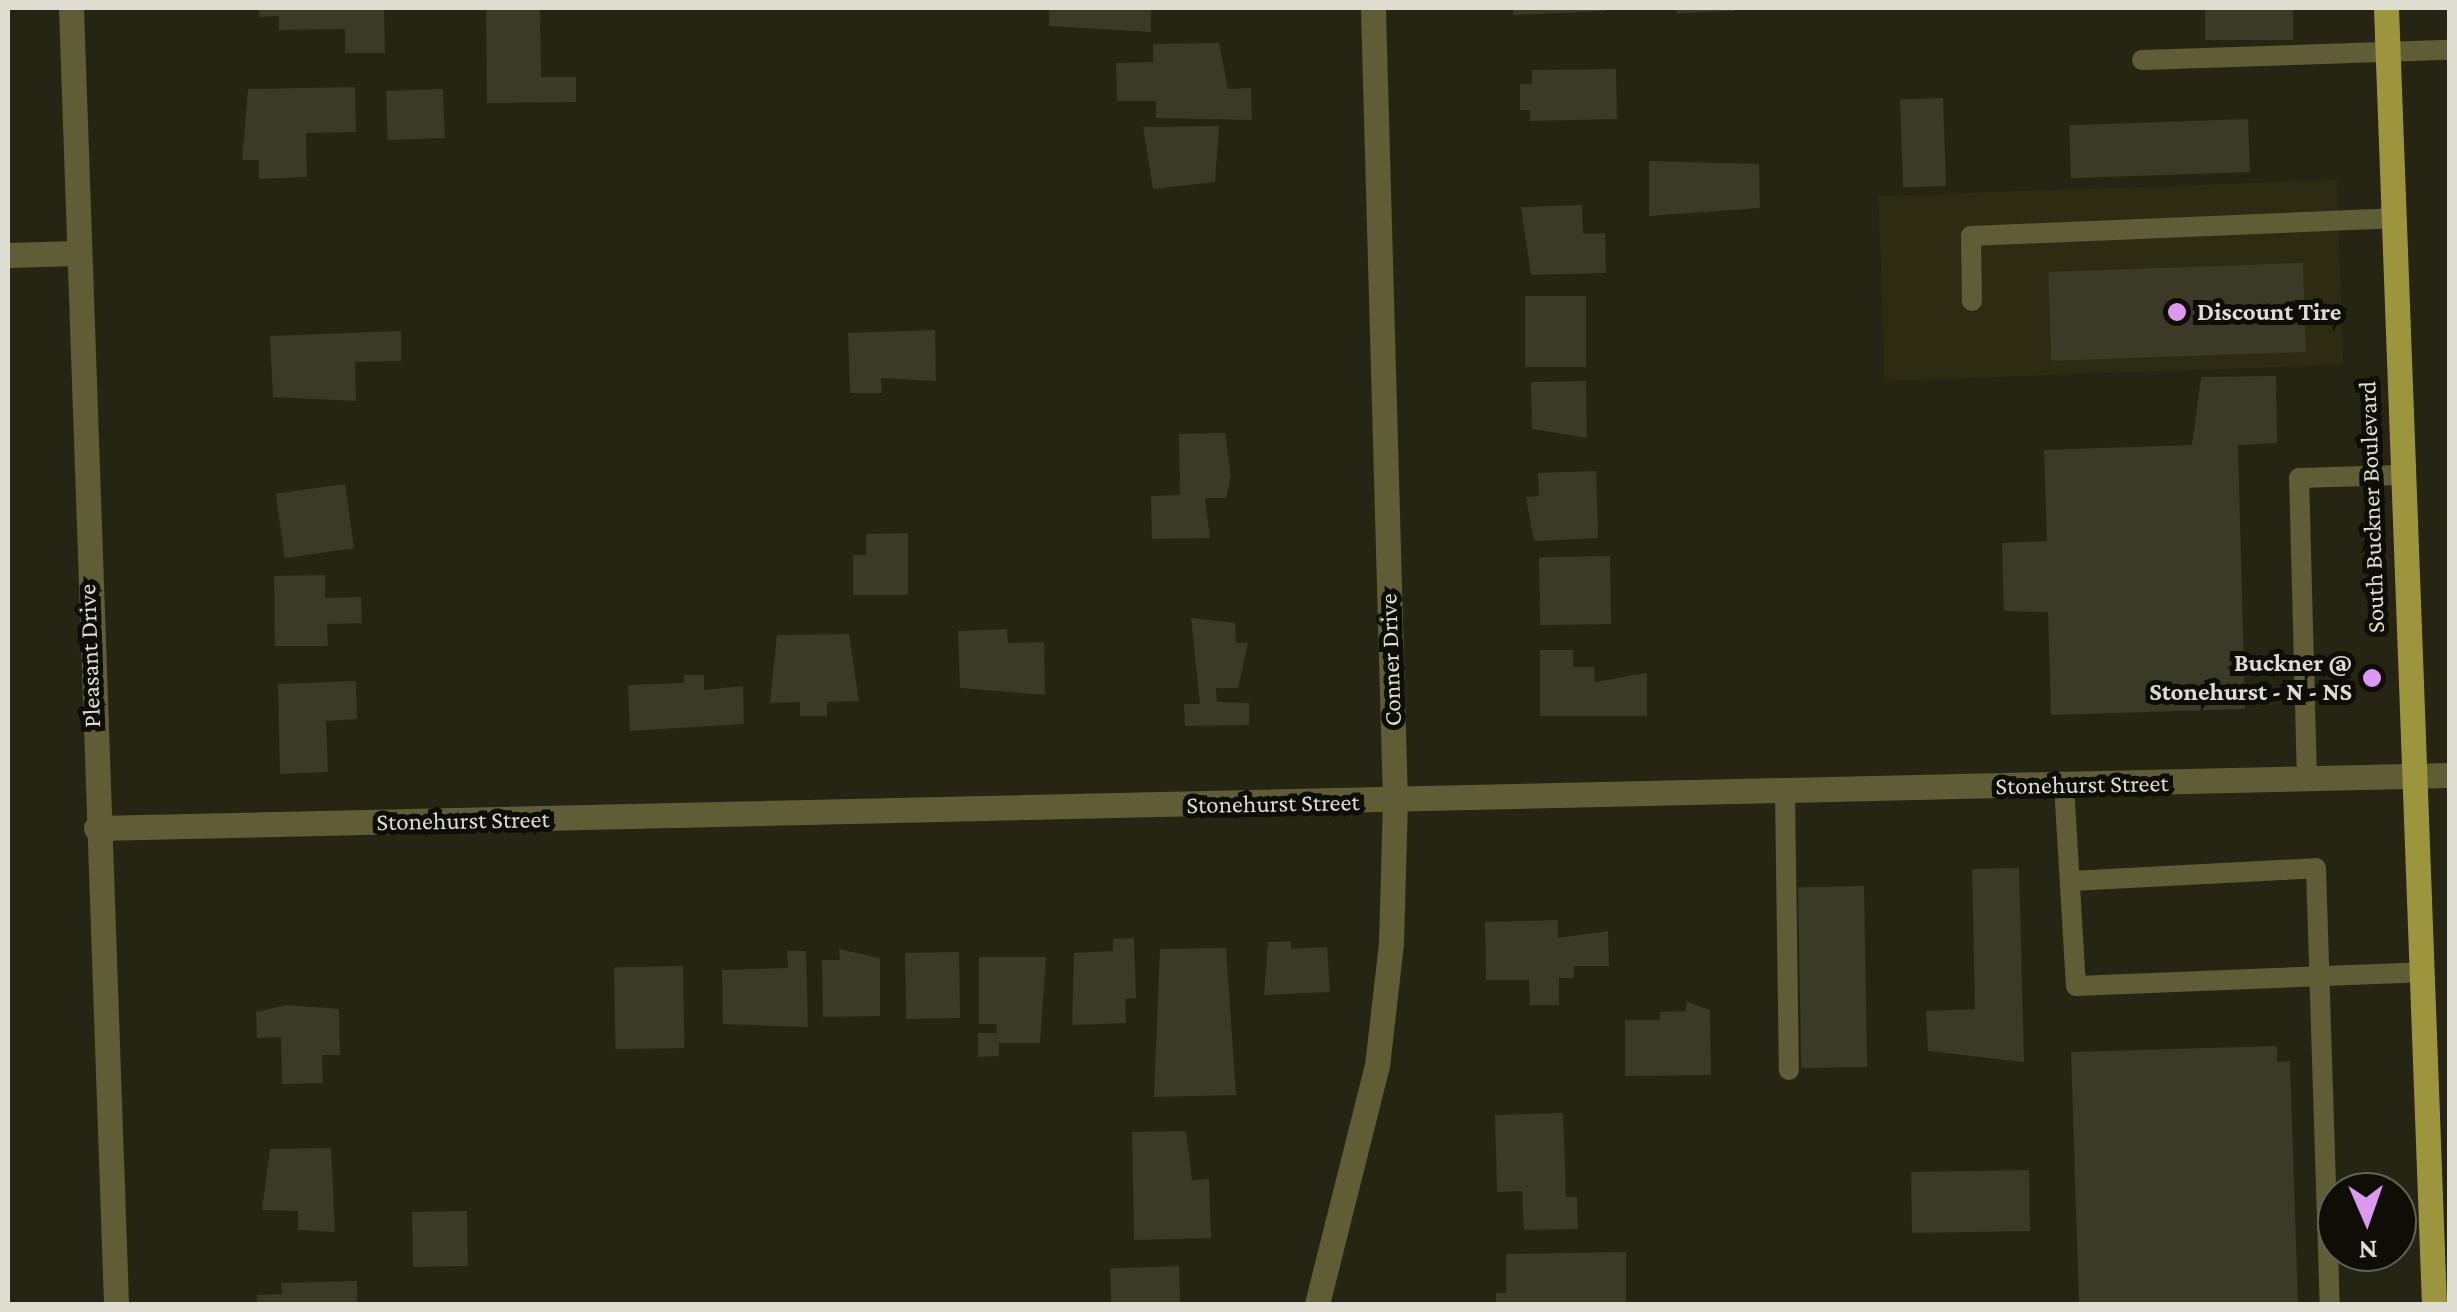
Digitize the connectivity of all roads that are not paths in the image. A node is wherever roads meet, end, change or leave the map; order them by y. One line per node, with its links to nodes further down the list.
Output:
1 (71, 8): 8 (street, Pleasant Drive)
2 (1373, 8): 17 (street, Conner Drive)
3 (2386, 8): 5 (main road, South Buckner Boulevard)
4 (2450, 50): 5 (lane)
5 (2388, 53): 6 (lane); 7 (main road, South Buckner Boulevard)
6 (2142, 60)
7 (2393, 218): 10 (lane); 11 (main road, South Buckner Boulevard)
8 (76, 253): 9 (street); 18 (street, Pleasant Drive)
9 (8, 254)
10 (1972, 301)
11 (2401, 475): 13 (main road, South Buckner Boulevard); 14 (lane)
12 (2450, 775): 13 (street, Stonehurst Street)
13 (2411, 777): 14 (street, Stonehurst Street); 20 (main road, South Buckner Boulevard)
14 (2306, 780): 15 (street, Stonehurst Street)
15 (2064, 785): 16 (street, Stonehurst Street); 19 (lane)
16 (1784, 793): 17 (street, Stonehurst Street); 22 (lane)
17 (1395, 802): 18 (street, Stonehurst Street); 24 (street, Conner Drive)
18 (96, 828): 23 (street, Pleasant Drive)
19 (2071, 880): 21 (lane); 21 (lane)
20 (2421, 972): 21 (lane); 26 (main road, South Buckner Boulevard)
21 (2324, 976): 25 (lane)
22 (1789, 1070)
23 (116, 1304)
24 (1317, 1304)
25 (2330, 1304)
26 (2434, 1304)

